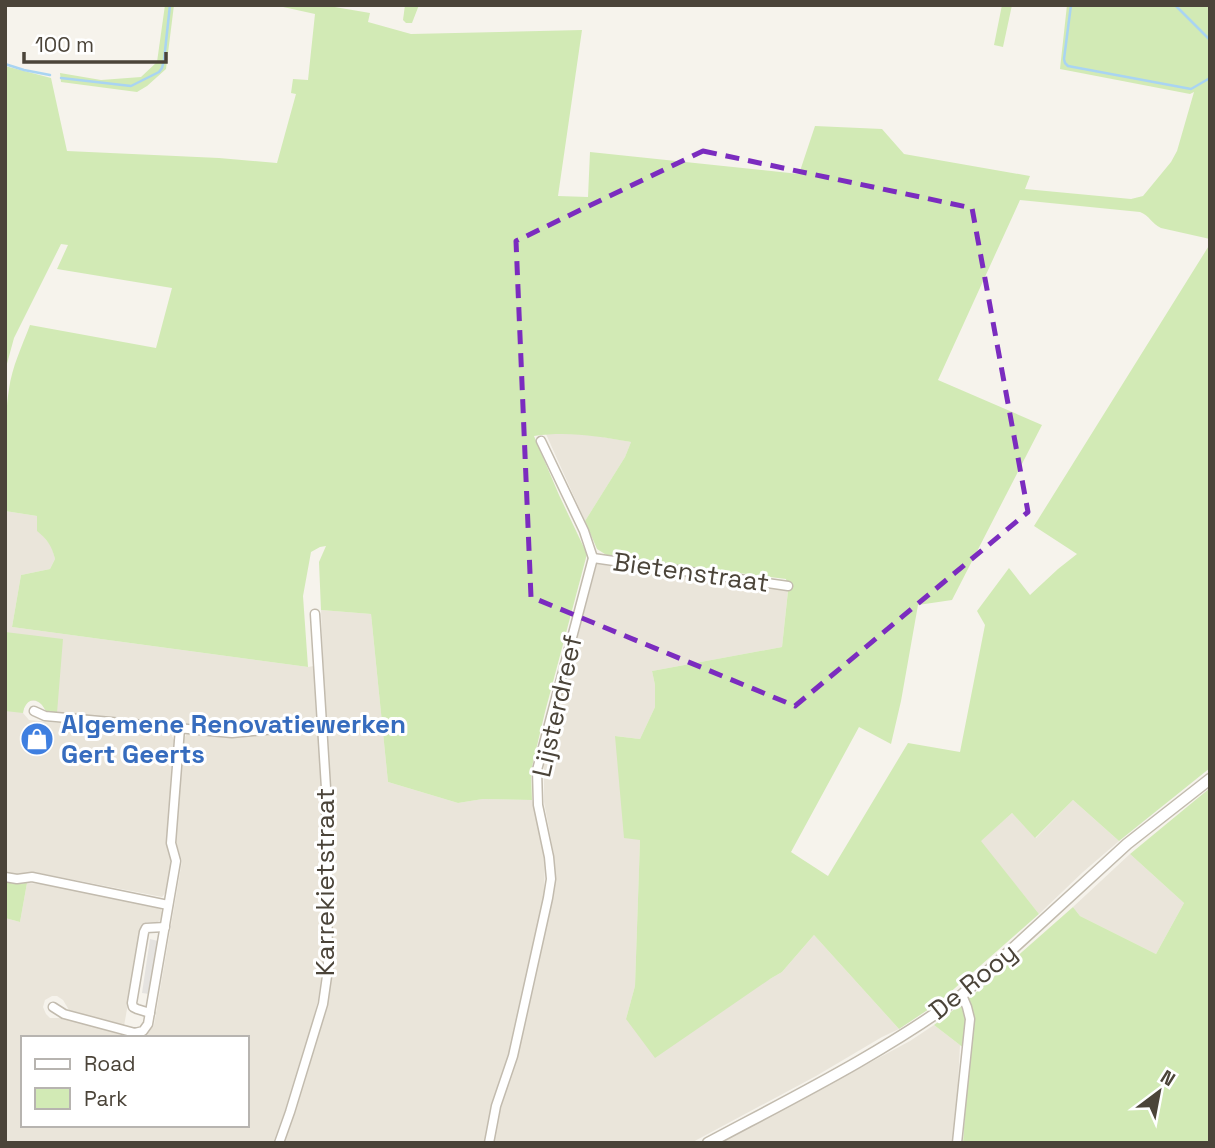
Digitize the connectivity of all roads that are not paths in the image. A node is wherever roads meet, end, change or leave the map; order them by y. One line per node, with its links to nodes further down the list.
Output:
1 (541, 441): 2 (street)
2 (593, 558): 3 (street, Bietenstraat); 16 (street, Lijsterdreef)
3 (788, 586)
4 (315, 614): 6 (street, Karrekietstraat)
5 (34, 711): 7 (street)
6 (321, 725): 7 (street); 15 (street, Karrekietstraat)
7 (180, 728): 10 (street)
8 (1210, 779): 12 (street, De Rooy)
9 (5, 877): 10 (street)
10 (168, 905): 11 (street)
11 (165, 927): 14 (street); 14 (street)
12 (962, 995): 17 (street, De Rooy); 18 (street)
13 (53, 1007): 14 (street)
14 (150, 1013)
15 (279, 1143)
16 (489, 1143)
17 (708, 1143)
18 (957, 1143)

